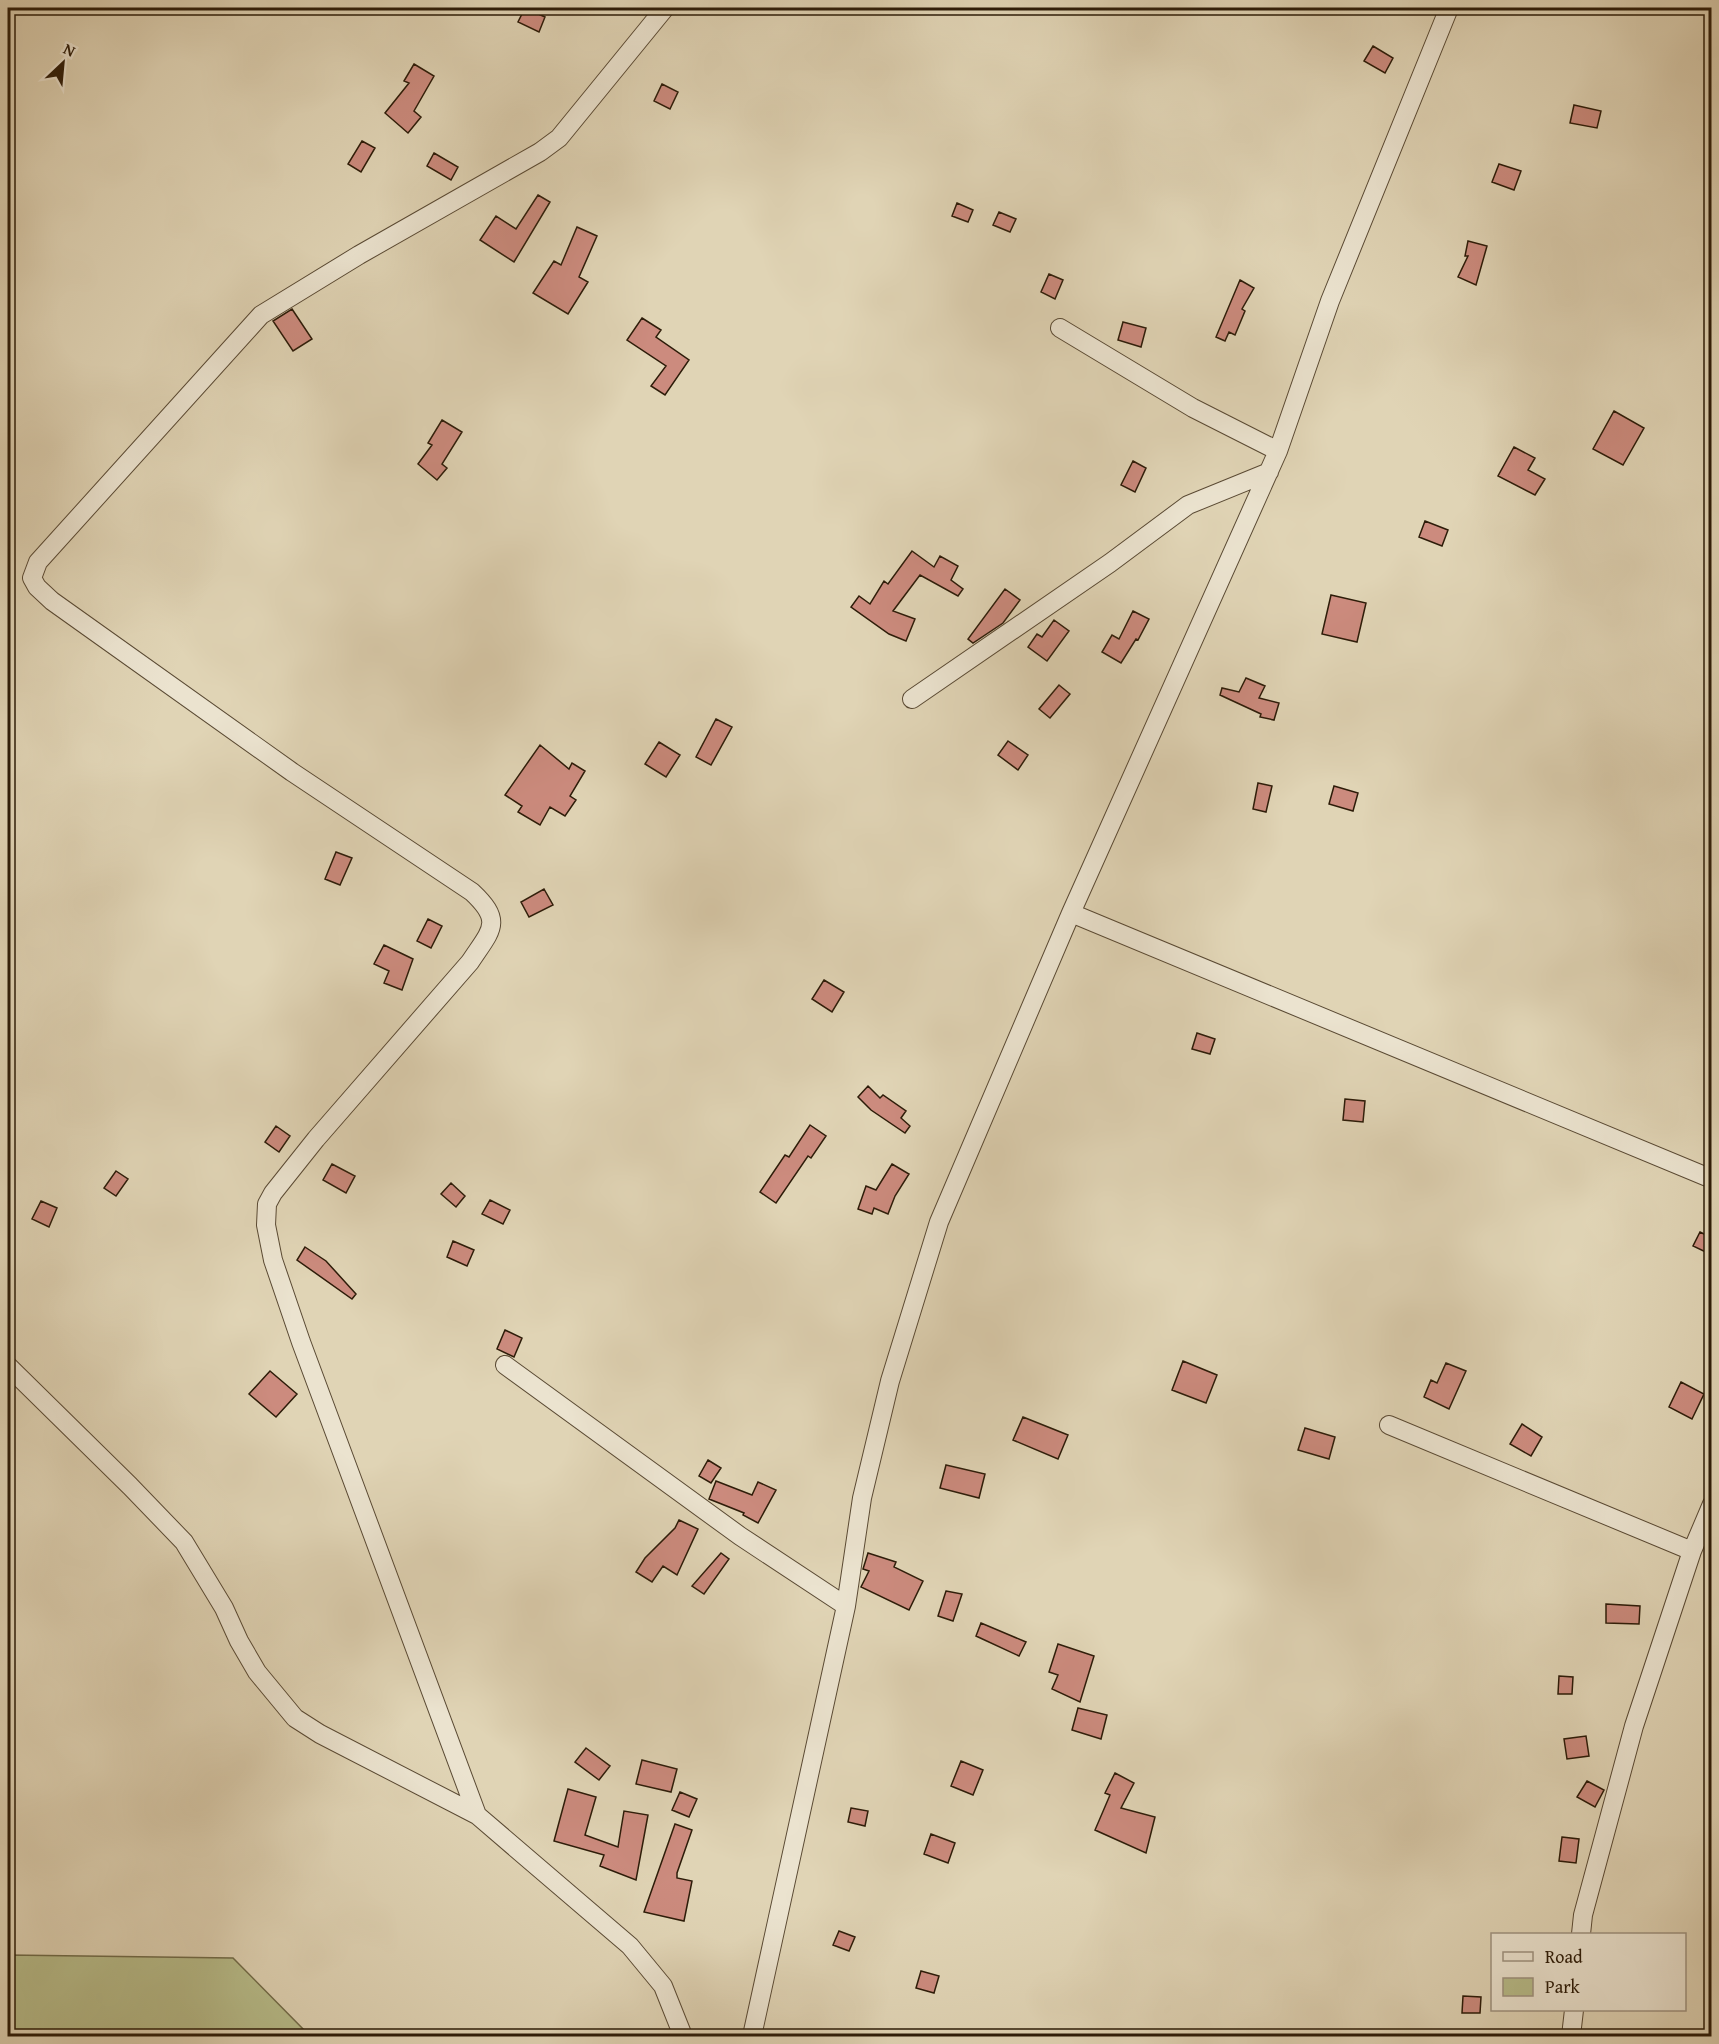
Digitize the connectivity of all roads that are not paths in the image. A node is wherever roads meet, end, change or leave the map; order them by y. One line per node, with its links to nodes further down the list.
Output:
1 (665, 8): 15 (street)
2 (1449, 8): 4 (street)
3 (1060, 328): 4 (street)
4 (1278, 451): 5 (street)
5 (1269, 472): 6 (street); 7 (street)
6 (912, 699)
7 (1071, 913): 8 (street); 14 (street)
8 (1712, 1179)
9 (505, 1365): 14 (street)
10 (8, 1366): 15 (street)
11 (1389, 1425): 13 (street)
12 (1712, 1504): 13 (street)
13 (1692, 1551): 16 (street)
14 (846, 1606): 19 (street)
15 (477, 1815): 18 (street)
16 (1581, 1933)
17 (1574, 2011): 20 (street)
18 (682, 2037)
19 (752, 2037)
20 (1571, 2037)

